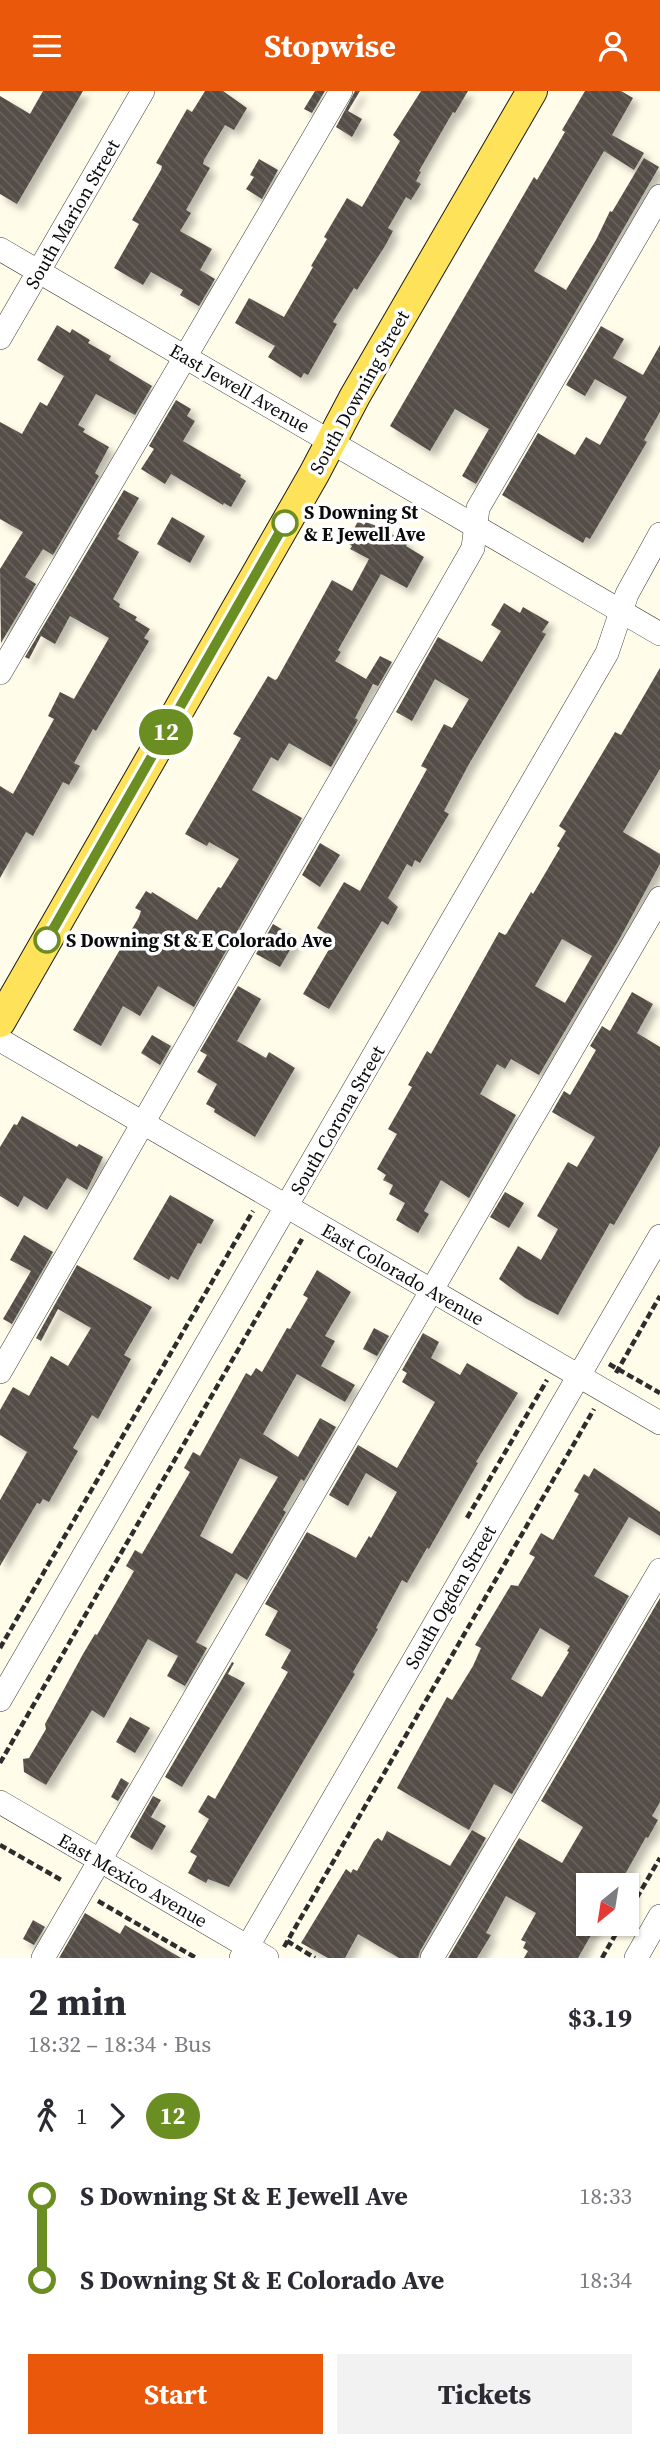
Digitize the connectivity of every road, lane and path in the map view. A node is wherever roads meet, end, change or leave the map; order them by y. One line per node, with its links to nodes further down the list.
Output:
1 (143, 91): 6 (street, South Marion Street)
2 (341, 91): 8 (street)
3 (532, 91): 9 (main road, South Downing Street)
4 (660, 196): 10 (street)
5 (0, 249): 6 (street, East Jewell Avenue)
6 (38, 271): 7 (street, South Marion Street); 8 (street, East Jewell Avenue)
7 (0, 338)
8 (186, 356): 9 (street, East Jewell Avenue); 14 (street)
9 (331, 441): 10 (street, East Jewell Avenue); 16 (main road, South Downing Street)
10 (476, 526): 12 (street, East Jewell Avenue); 18 (street)
11 (660, 534): 12 (street, South Corona Street)
12 (622, 611): 13 (street, East Jewell Avenue); 19 (street, South Corona Street)
13 (660, 634)
14 (0, 673)
15 (660, 898): 23 (street)
16 (0, 1022)
17 (0, 1040): 18 (street, East Colorado Avenue)
18 (143, 1123): 19 (street, East Colorado Avenue); 27 (street)
19 (287, 1207): 23 (street, East Colorado Avenue); 35 (street, South Corona Street)
20 (253, 1211): 34 (path)
21 (660, 1237): 28 (street, South Ogden Street)
22 (303, 1238): 36 (path)
23 (433, 1291): 28 (street, East Colorado Avenue); 39 (street)
24 (660, 1296): 26 (path)
25 (606, 1362): 26 (path)
26 (618, 1369): 29 (path); 30 (path)
27 (0, 1372)
28 (579, 1376): 32 (street, East Colorado Avenue); 45 (street, South Ogden Street)
29 (612, 1380)
30 (660, 1393)
31 (594, 1408): 44 (path)
32 (660, 1423)
33 (660, 1570): 48 (street)
34 (0, 1648)
35 (0, 1700)
36 (0, 1763)
37 (0, 1803): 39 (street, East Mexico Avenue)
38 (660, 1857): 40 (path)
39 (99, 1860): 45 (street, East Mexico Avenue); 46 (street)
40 (639, 1893)
41 (660, 1916): 50 (street)
42 (277, 1936): 44 (path)
43 (615, 1936): 49 (path)
44 (288, 1942): 45 (path); 47 (path)
45 (259, 1954)
46 (43, 1958)
47 (315, 1958)
48 (432, 1958)
49 (602, 1958)
50 (636, 1958)

